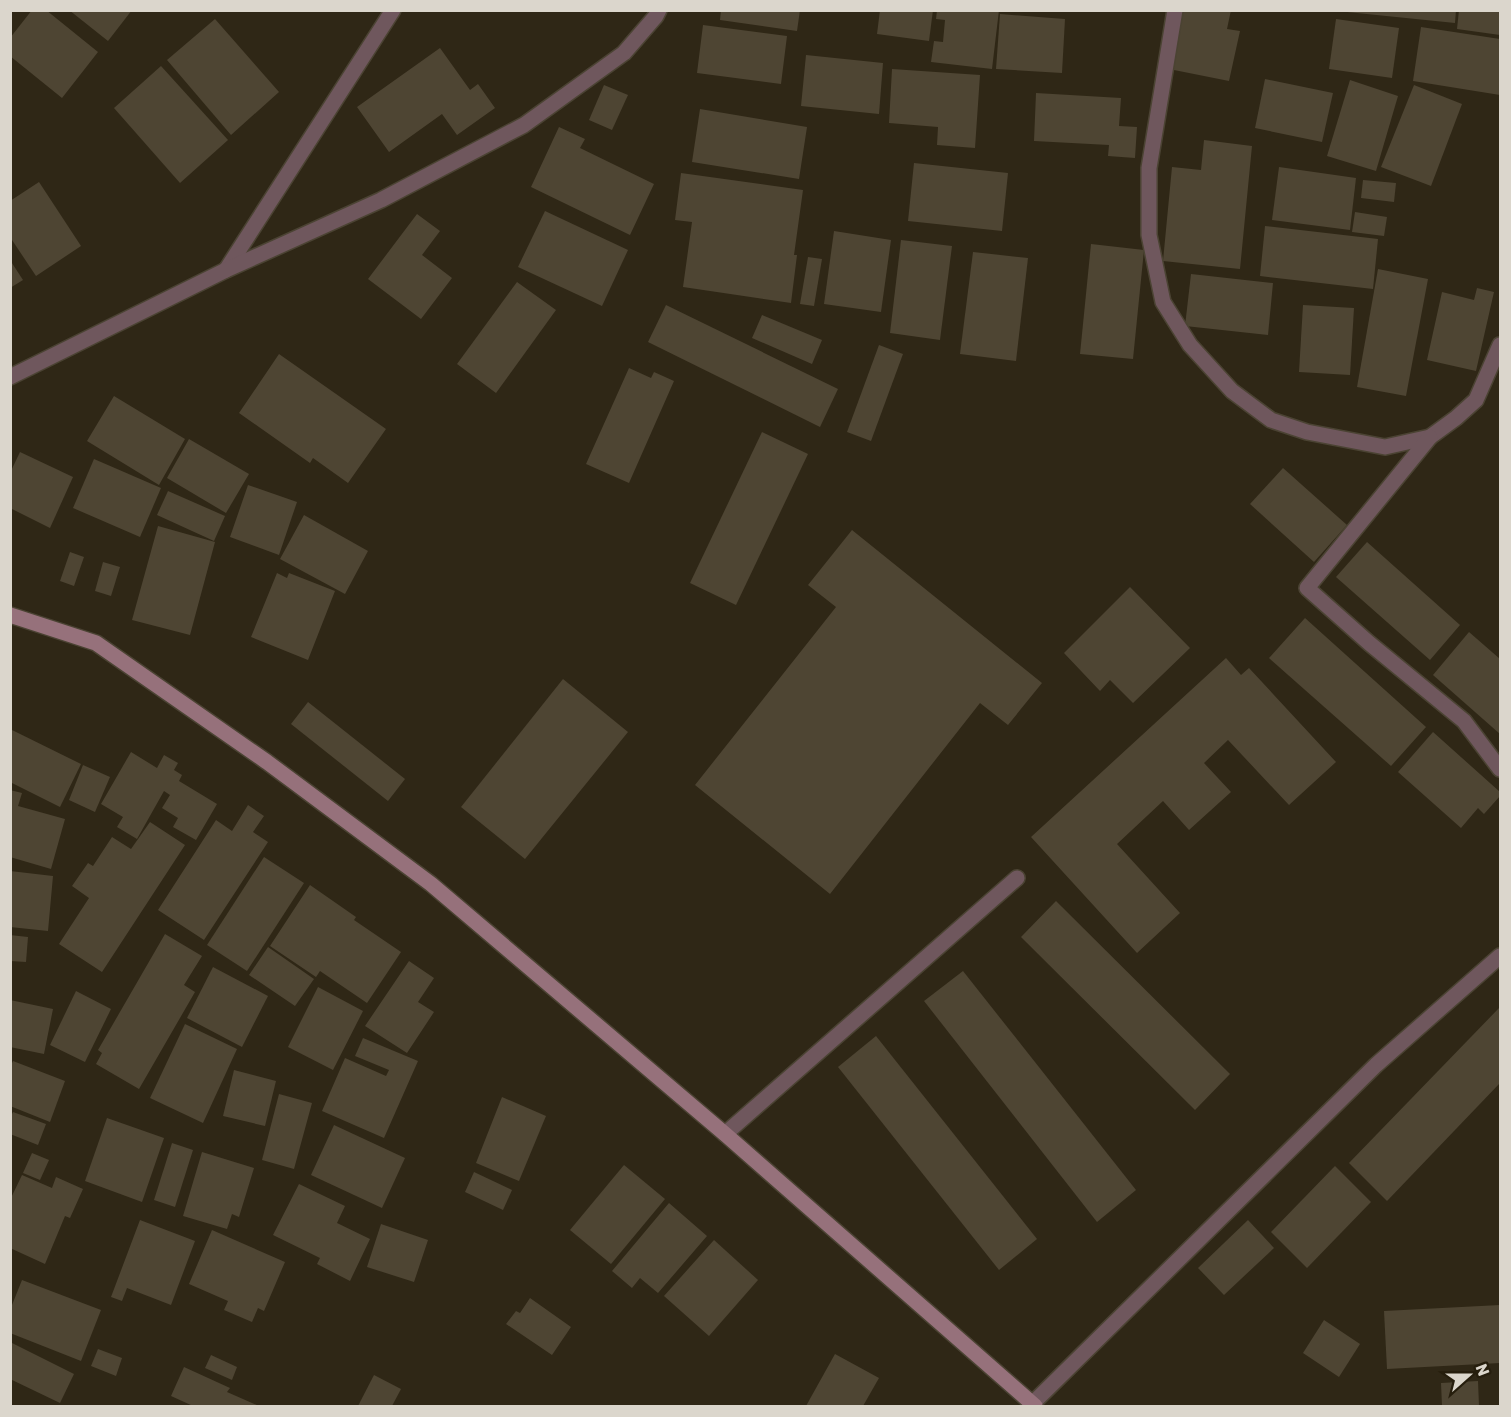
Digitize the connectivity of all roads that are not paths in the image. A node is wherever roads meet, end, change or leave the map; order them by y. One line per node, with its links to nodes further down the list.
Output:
1 (393, 10): 4 (street)
2 (659, 10): 4 (street)
3 (1175, 10): 7 (street)
4 (226, 270): 6 (street)
5 (1500, 345): 7 (street)
6 (10, 376)
7 (1430, 437): 9 (street)
8 (10, 615): 12 (main road)
9 (1500, 769)
10 (1017, 878): 12 (street)
11 (1500, 956): 13 (street)
12 (725, 1134): 13 (main road)
13 (1032, 1406)

